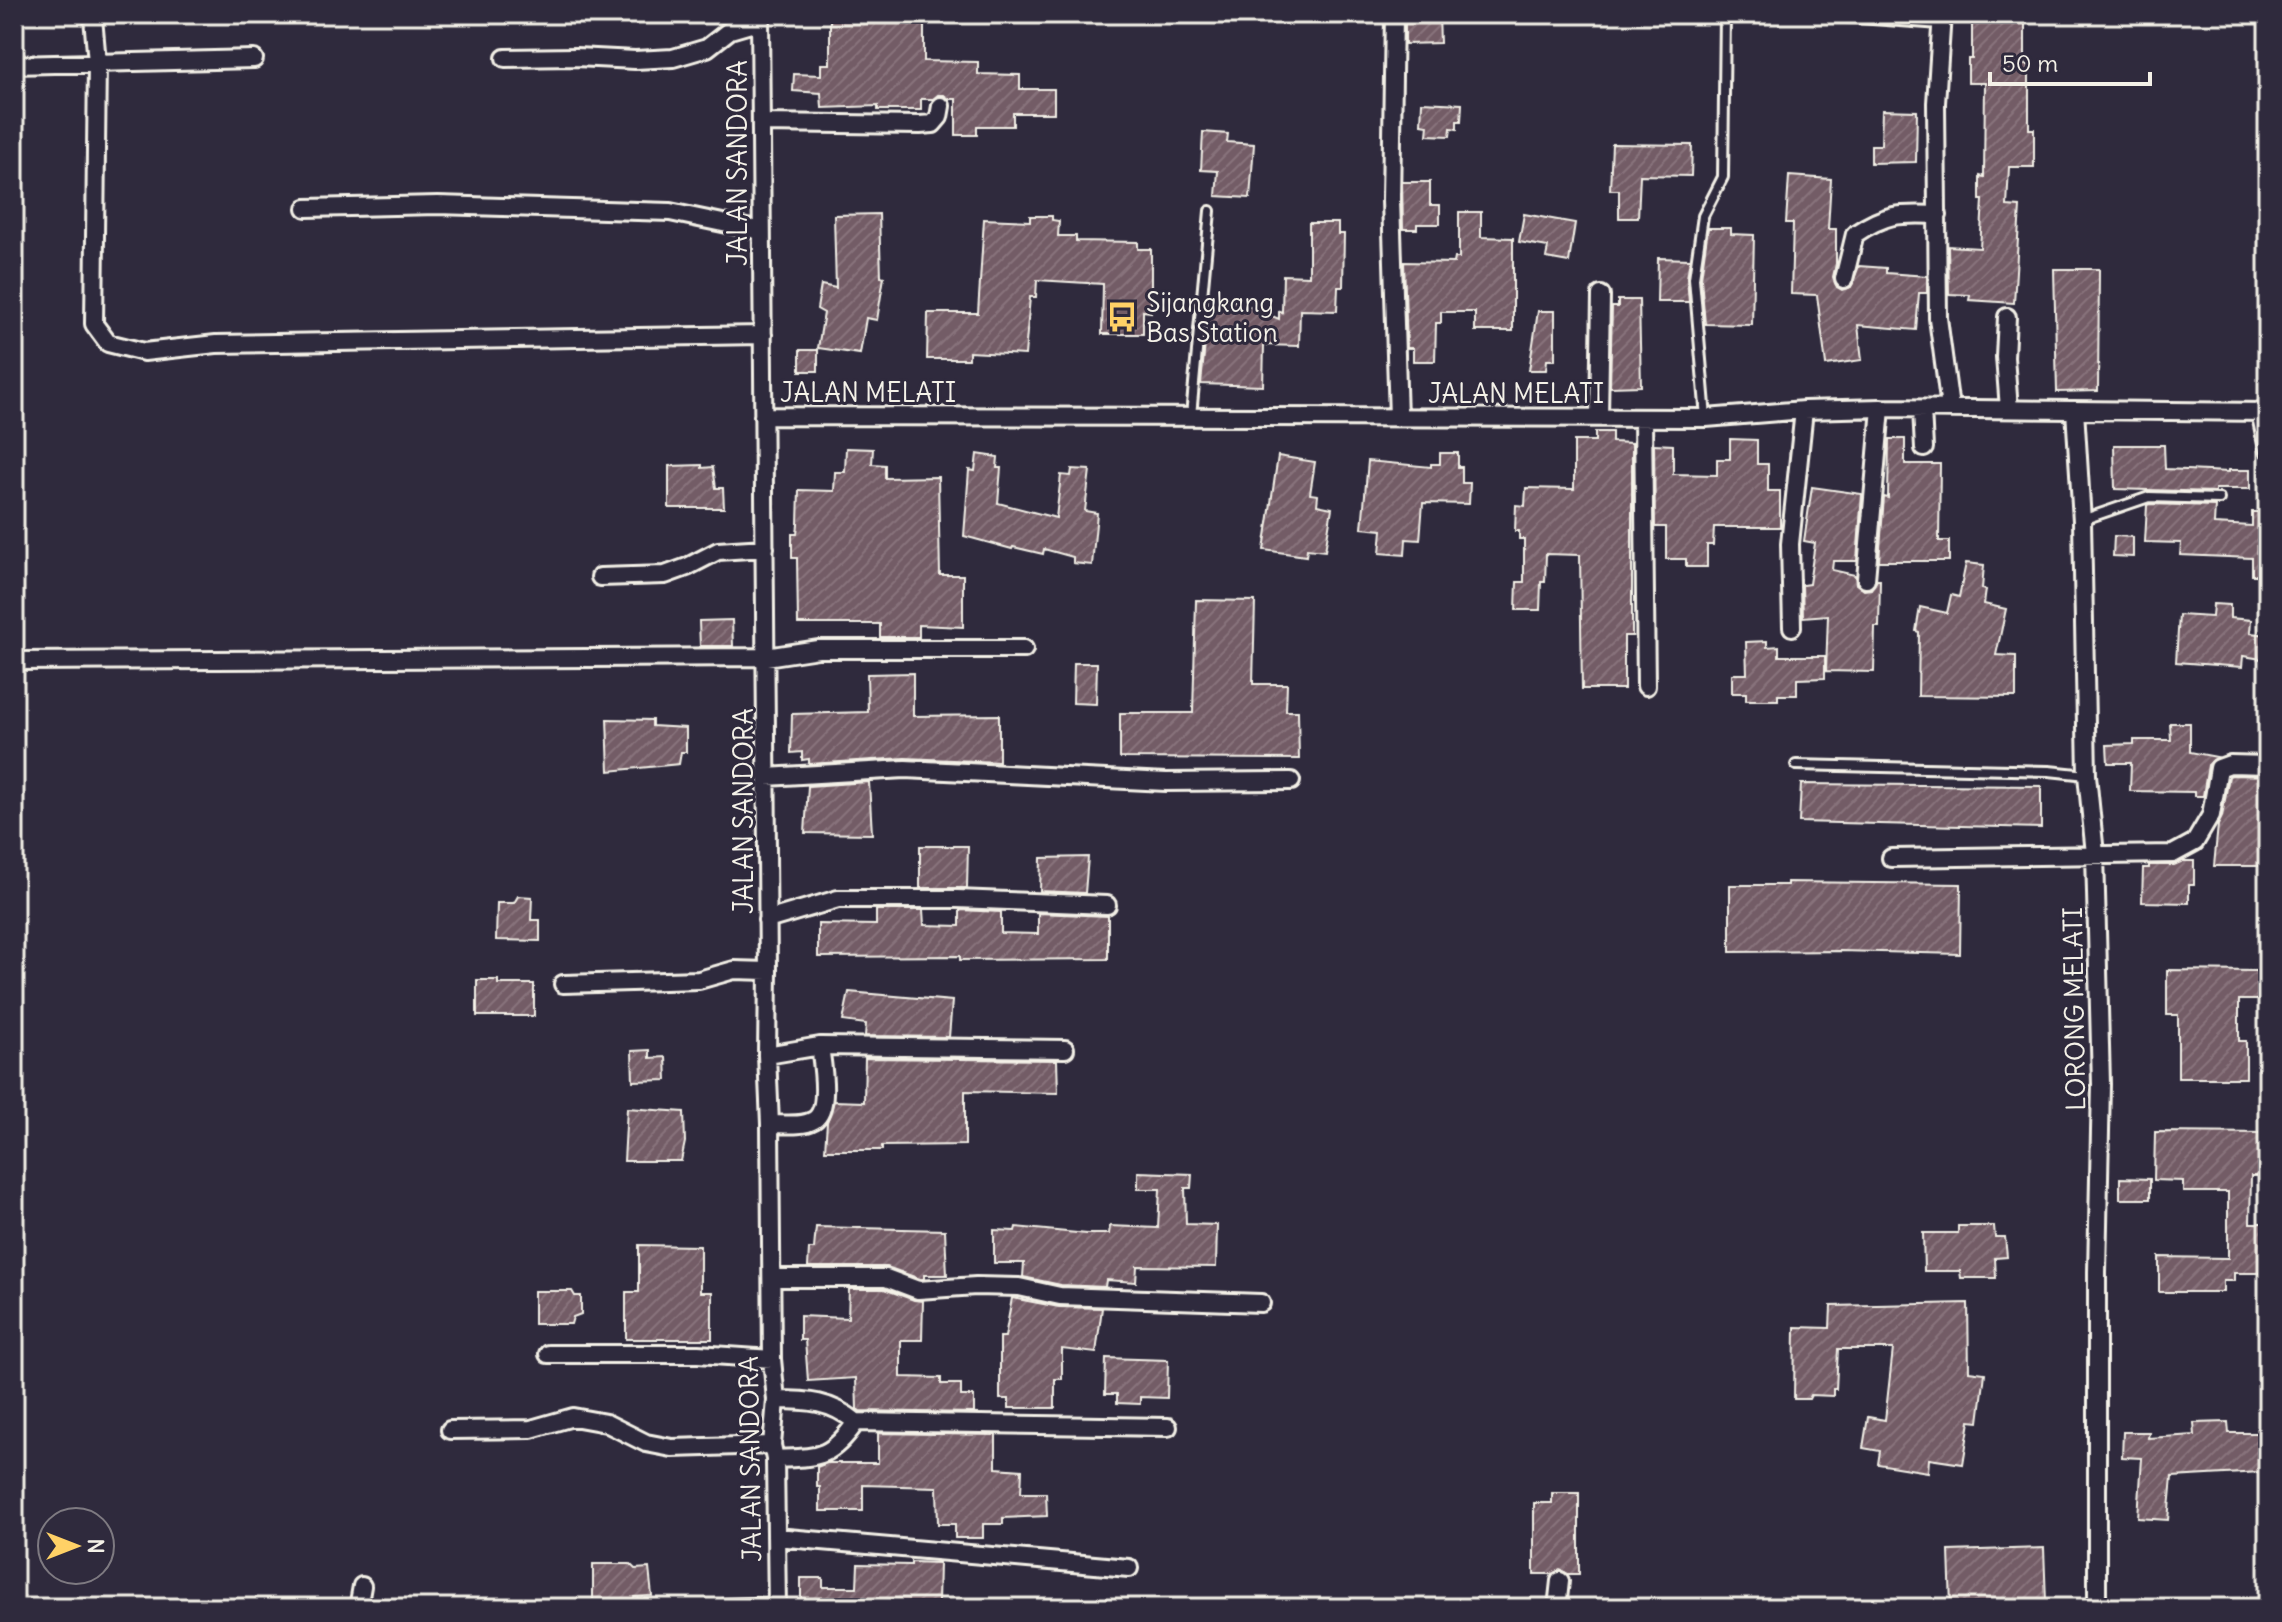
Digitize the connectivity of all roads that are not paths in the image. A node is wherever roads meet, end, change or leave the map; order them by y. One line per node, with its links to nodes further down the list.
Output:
1 (1394, 14): 30 (street)
2 (1725, 14): 33 (lane)
3 (1836, 14): 6 (lane)
4 (93, 18): 9 (street)
5 (760, 18): 7 (street); 12 (street, JALAN SANDORA)
6 (1942, 19): 15 (street)
7 (505, 58)
8 (254, 59): 9 (street)
9 (97, 62): 10 (street); 20 (street)
10 (14, 65)
11 (941, 106): 12 (street)
12 (761, 123): 16 (street, JALAN SANDORA)
13 (306, 208): 16 (street)
14 (1210, 211): 29 (lane)
15 (1938, 215): 17 (street); 22 (street)
16 (761, 231): 20 (street, JALAN SANDORA)
17 (1844, 279)
18 (1601, 295): 31 (street)
19 (2007, 317): 24 (street)
20 (763, 335): 28 (street, JALAN SANDORA)
21 (1881, 408): 23 (street, JALAN MELATI); 25 (street, JALAN MELATI); 40 (street)
22 (1950, 408): 23 (street, JALAN MELATI); 24 (street, JALAN MELATI)
23 (1922, 409): 34 (street)
24 (2009, 409): 26 (street, JALAN MELATI)
25 (1804, 410): 33 (street, JALAN MELATI); 41 (street)
26 (2075, 410): 27 (street, JALAN MELATI); 37 (street, LORONG MELATI)
27 (2264, 411): 35 (street)
28 (763, 416): 29 (street, JALAN MELATI); 38 (street, JALAN SANDORA)
29 (1191, 416): 30 (street, JALAN MELATI)
30 (1398, 417): 31 (street, JALAN MELATI)
31 (1599, 417): 32 (street, JALAN MELATI)
32 (1643, 418): 33 (street, JALAN MELATI); 45 (street)
33 (1706, 418)
34 (1924, 448)
35 (2268, 449)
36 (2219, 499): 37 (lane)
37 (2082, 521): 48 (street, LORONG MELATI)
38 (765, 548): 39 (street); 43 (street, JALAN SANDORA)
39 (600, 577)
40 (1866, 579)
41 (1792, 627)
42 (1024, 649): 43 (street)
43 (766, 657): 44 (street); 49 (street, JALAN SANDORA)
44 (14, 661)
45 (1646, 686)
46 (1796, 765): 48 (lane)
47 (2268, 765): 51 (street)
48 (2087, 775): 51 (street, LORONG MELATI)
49 (766, 777): 50 (street); 54 (street, JALAN SANDORA)
50 (1291, 781)
51 (2095, 854): 52 (street); 78 (street, LORONG MELATI)
52 (1891, 858)
53 (1107, 905): 54 (street)
54 (767, 920): 55 (street, JALAN SANDORA)
55 (768, 971): 56 (street); 59 (street, JALAN SANDORA)
56 (563, 984)
57 (820, 1046): 58 (street); 59 (street); 60 (street)
58 (1065, 1049)
59 (767, 1055): 60 (street, JALAN SANDORA)
60 (770, 1124): 61 (street, JALAN SANDORA)
61 (773, 1278): 62 (street); 64 (street, JALAN SANDORA)
62 (1261, 1303)
63 (548, 1354): 64 (street)
64 (772, 1359): 65 (street, JALAN SANDORA)
65 (776, 1400): 66 (street); 69 (street, JALAN SANDORA)
66 (856, 1422): 67 (street); 69 (street)
67 (1168, 1427)
68 (450, 1430): 69 (street)
69 (774, 1452): 70 (street, JALAN SANDORA)
70 (776, 1537): 71 (street); 74 (street, JALAN SANDORA)
71 (1129, 1568)
72 (1560, 1581): 77 (street)
73 (362, 1586): 75 (street)
74 (777, 1607): 76 (street)
75 (358, 1608)
76 (726, 1608)
77 (1557, 1608)
78 (2097, 1608)

